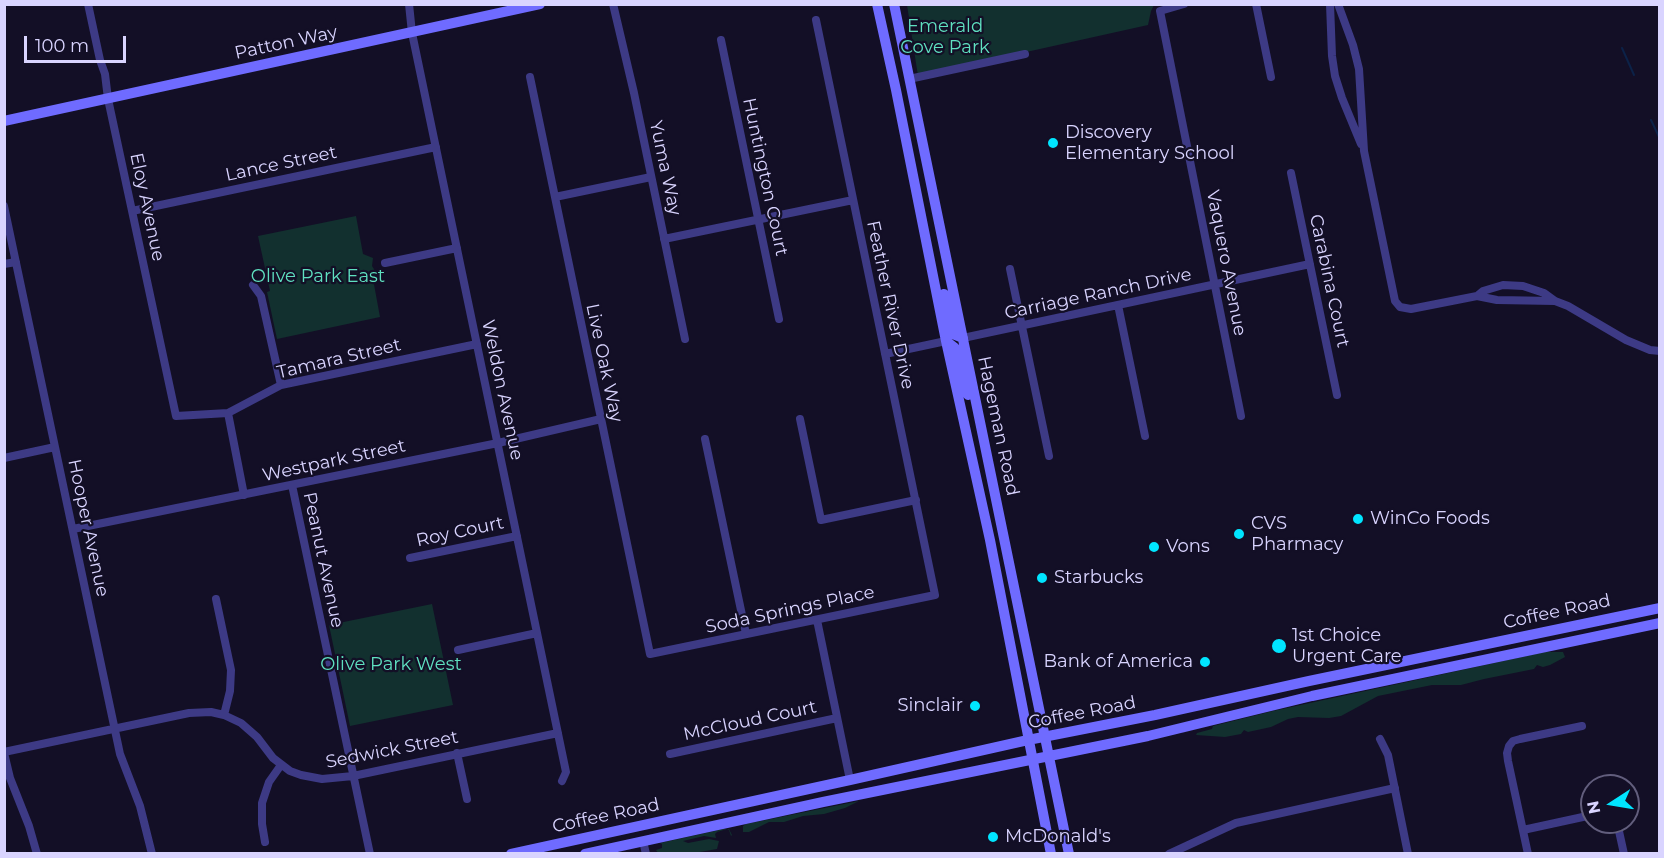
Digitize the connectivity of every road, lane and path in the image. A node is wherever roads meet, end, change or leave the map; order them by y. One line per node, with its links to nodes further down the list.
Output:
1 (88, 4): 18 (street, Eloy Avenue)
2 (409, 4): 12 (street, Weldon Avenue)
3 (540, 4): 12 (main road, Patton Way)
4 (613, 4): 23 (street, Yuma Way)
5 (877, 4): 36 (main road, Hageman Road)
6 (894, 4): 17 (main road, Hageman Road)
7 (1184, 4): 38 (street, Vaquero Avenue)
8 (1256, 4): 16 (street)
9 (1329, 4): 21 (street)
10 (1338, 4): 21 (street)
11 (816, 20): 25 (street, Feather River Drive)
12 (412, 33): 18 (main road, Patton Way); 20 (street, Weldon Avenue)
13 (721, 40): 28 (street, Huntington Court)
14 (1025, 54): 17 (street)
15 (530, 77): 24 (street, Live Oak Way)
16 (1271, 77)
17 (909, 79): 44 (main road, Hageman Road)
18 (108, 99): 19 (main road, Patton Way); 27 (street, Eloy Avenue)
19 (4, 121)
20 (436, 147): 27 (street, Lance Street); 30 (street, Weldon Avenue)
21 (1364, 150): 39 (street)
22 (1291, 173): 34 (street, Carabina Court)
23 (651, 177): 24 (street); 29 (street, Yuma Way)
24 (555, 196): 56 (street, Live Oak Way)
25 (853, 200): 28 (street); 49 (street, Feather River Drive)
26 (4, 206): 31 (street, Hooper Avenue)
27 (132, 211): 53 (street, Eloy Avenue)
28 (759, 220): 29 (street); 42 (street, Huntington Court)
29 (664, 239): 45 (street, Yuma Way)
30 (457, 248): 32 (street); 47 (street, Weldon Avenue)
31 (16, 262): 33 (street); 61 (street, Hooper Avenue)
32 (385, 263)
33 (4, 264)
34 (1310, 264): 38 (street, Carriage Ranch Drive); 51 (street, Carabina Court)
35 (1010, 269): 43 (street)
36 (934, 276): 44 (main road); 46 (main road, Hageman Road)
37 (253, 285): 50 (street)
38 (1214, 285): 41 (street, Carriage Ranch Drive); 54 (street, Vaquero Avenue)
39 (1477, 296): 40 (street); 40 (street)
40 (1555, 301): 48 (street)
41 (1118, 305): 43 (street, Carriage Ranch Drive); 58 (street)
42 (779, 319)
43 (1022, 325): 44 (street, Carriage Ranch Drive); 62 (street)
44 (963, 338): 55 (main road, Hageman Road)
45 (685, 339)
46 (946, 340): 49 (street); 55 (main road); 69 (main road, Hageman Road)
47 (477, 344): 50 (street, Tamara Street); 60 (street, Weldon Avenue)
48 (1659, 351)
49 (885, 354): 66 (street, Feather River Drive)
50 (281, 385): 52 (street, Tamara Street)
51 (1337, 395)
52 (228, 413): 53 (street, Tamara Street); 65 (street)
53 (176, 416)
54 (1241, 416)
55 (978, 417): 74 (main road, Hageman Road)
56 (601, 419): 60 (street, Westpark Street); 80 (street, Live Oak Way)
57 (800, 419): 66 (street)
58 (1145, 436)
59 (705, 439): 78 (street)
60 (498, 443): 64 (street, Westpark Street); 68 (street, Weldon Avenue)
61 (55, 447): 63 (street); 67 (street, Hooper Avenue)
62 (1049, 456)
63 (4, 458)
64 (292, 485): 65 (street, Westpark Street); 95 (street, Peanut Avenue)
65 (244, 495): 67 (street, Westpark Street)
66 (916, 500): 71 (street, Feather River Drive)
67 (72, 529): 84 (street, Hooper Avenue)
68 (517, 536): 70 (street, Roy Court); 77 (street, Weldon Avenue)
69 (990, 540): 74 (main road); 88 (main road, Hageman Road)
70 (410, 558)
71 (935, 595): 75 (street, Soda Springs Place)
72 (216, 599): 81 (street)
73 (1659, 608): 86 (main road, Coffee Road)
74 (1019, 611): 86 (main road, Hageman Road)
75 (817, 620): 78 (street, Soda Springs Place); 82 (street)
76 (1659, 623): 92 (main road, Coffee Road)
77 (537, 633): 79 (street); 85 (street, Weldon Avenue)
78 (746, 634): 80 (street, Soda Springs Place)
79 (458, 650)
80 (650, 654)
81 (224, 715): 84 (street, Sedwick Street); 94 (street, Sedwick Street)
82 (837, 718): 91 (street, McCloud Court); 96 (street)
83 (1582, 726): 103 (street)
84 (114, 729): 89 (street, Sedwick Street); 108 (street, Hooper Avenue)
85 (558, 733): 90 (street, Sedwick Street); 97 (street, Weldon Avenue)
86 (1046, 737): 88 (main road, Coffee Road); 92 (main road, Hageman Road)
87 (1380, 739): 98 (street)
88 (1029, 740): 93 (main road, Hageman Road); 96 (main road, Coffee Road)
89 (4, 752): 107 (street)
90 (457, 753): 95 (street, Sedwick Street); 100 (street)
91 (670, 754)
92 (1050, 756): 93 (main road, Coffee Road); 114 (main road, Hageman Road)
93 (1032, 760): 102 (main road, Coffee Road); 113 (main road, Hageman Road)
94 (281, 765): 95 (street, Sedwick Street); 105 (street)
95 (354, 776): 109 (street, Peanut Avenue)
96 (850, 780): 99 (main road, Coffee Road)
97 (562, 781)
98 (1395, 789): 115 (street); 116 (street)
99 (806, 790): 102 (main road); 110 (main road, Coffee Road)
100 (467, 799)
101 (1580, 818): 103 (street)
102 (734, 822): 106 (main road, Coffee Road)
103 (1523, 830): 117 (street)
104 (1620, 834): 118 (street)
105 (265, 842)
106 (643, 842): 111 (main road, Coffee Road); 112 (street)
107 (37, 854)
108 (152, 854)
109 (370, 854)
110 (511, 854)
111 (585, 854)
112 (646, 854)
113 (1051, 854)
114 (1069, 854)
115 (1169, 854)
116 (1408, 854)
117 (1528, 854)
118 (1624, 854)

